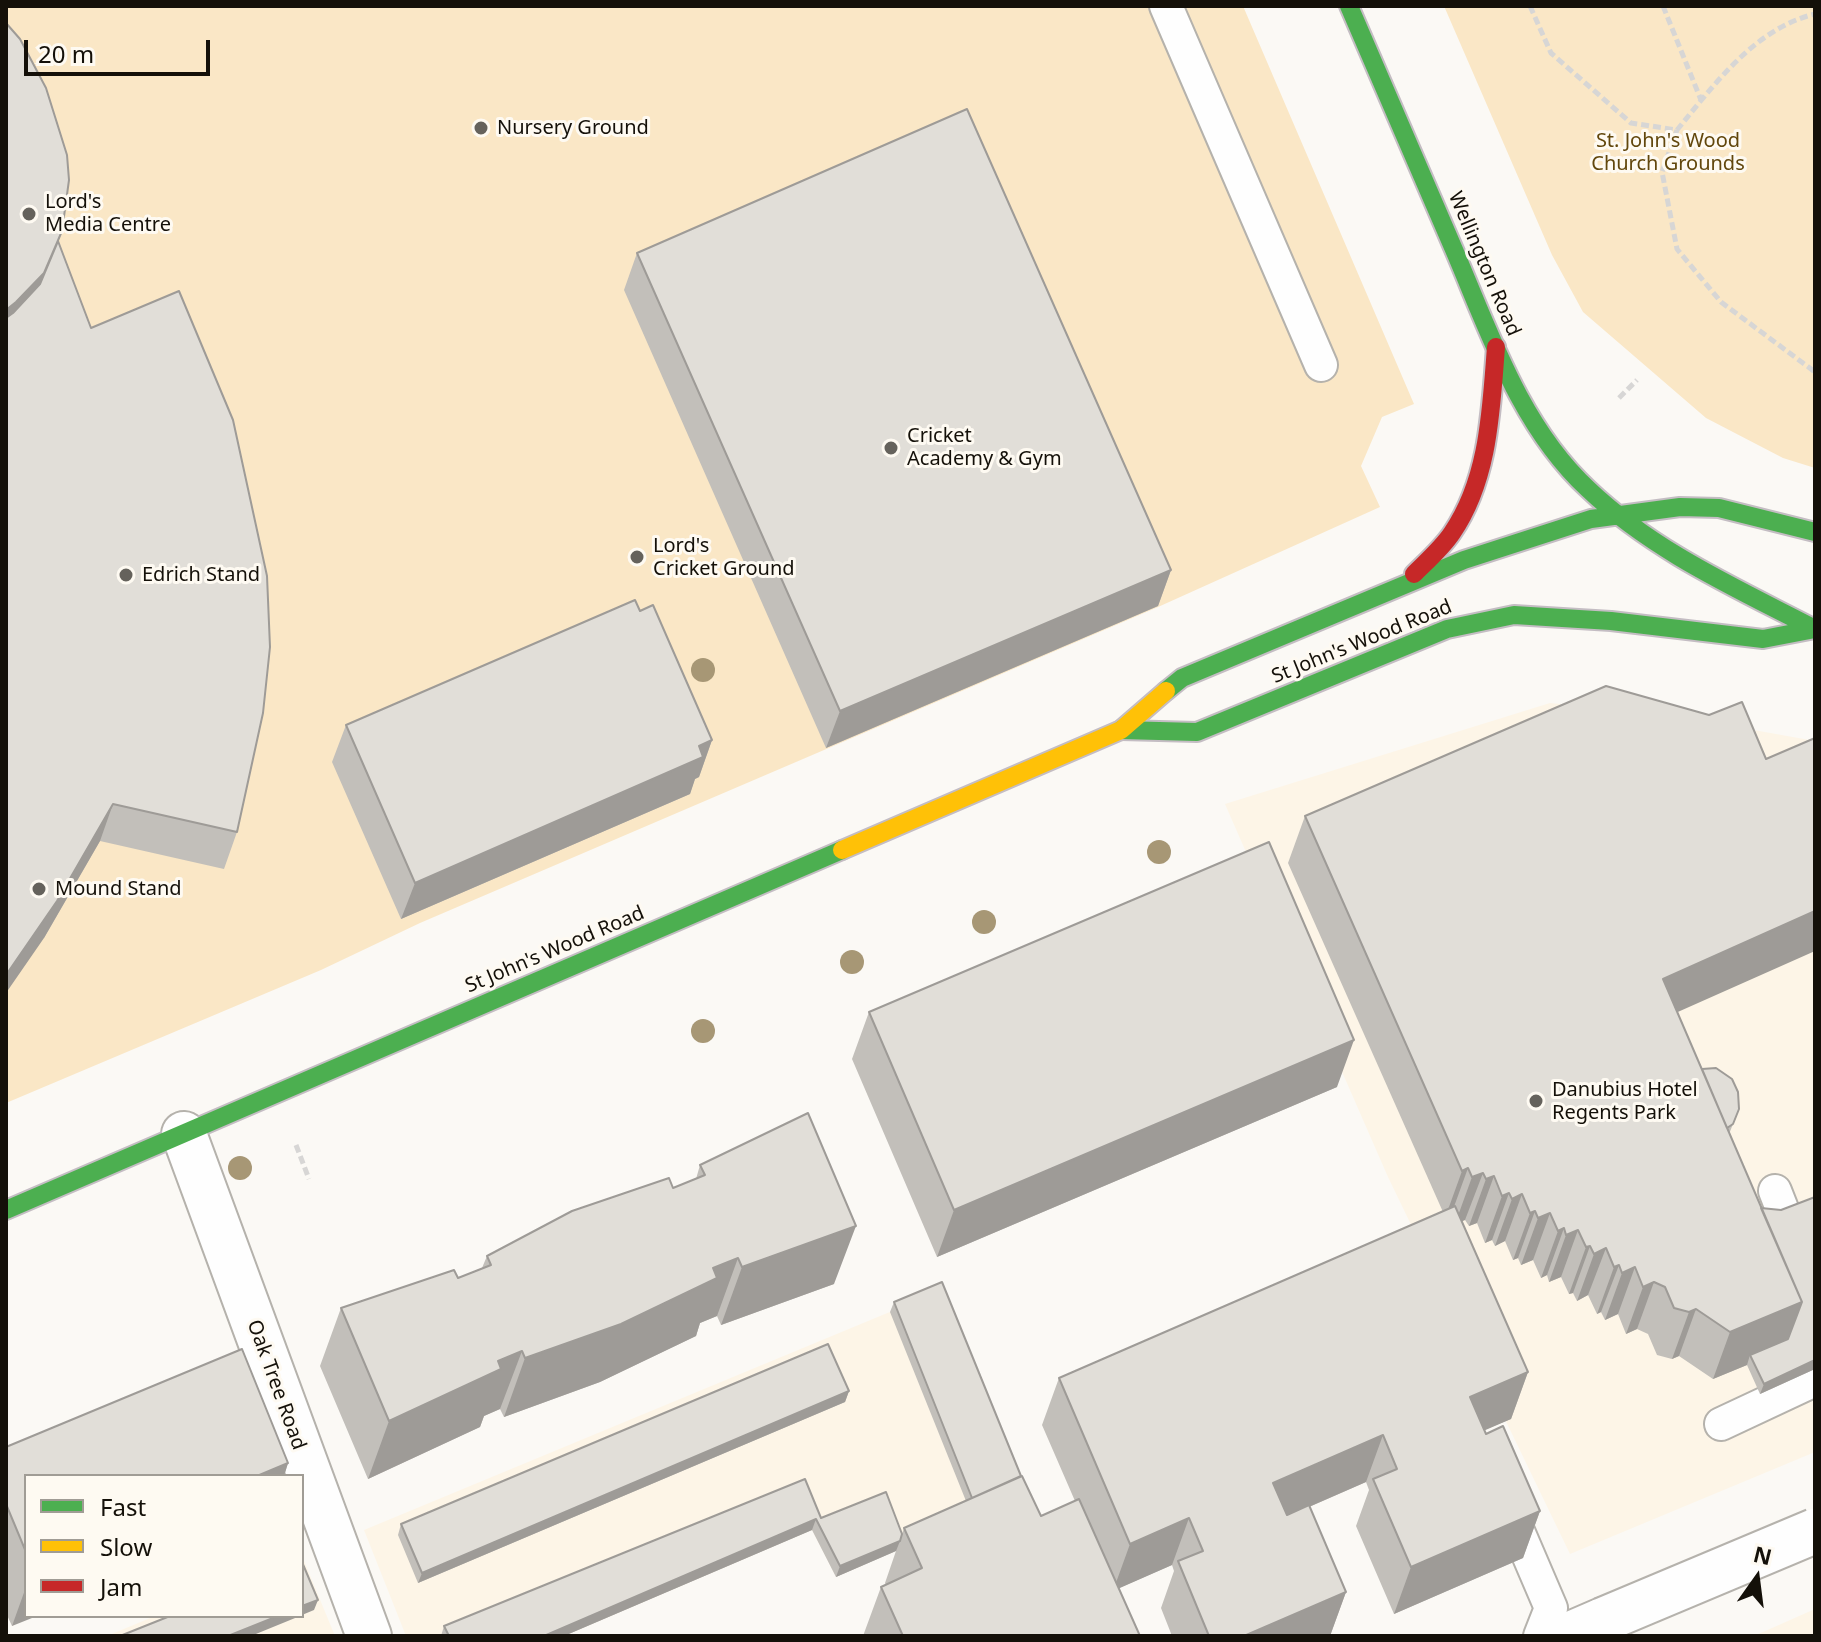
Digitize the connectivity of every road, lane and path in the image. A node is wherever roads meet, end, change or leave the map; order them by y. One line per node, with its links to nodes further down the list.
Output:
1 (1166, 6): 9 (lane)
2 (1349, 6): 8 (highway, Wellington Road)
3 (1530, 6): 7 (path)
4 (1663, 6): 6 (path)
5 (1815, 14): 6 (path)
6 (1701, 100): 7 (path)
7 (1677, 130): 10 (path)
8 (1496, 347): 13 (highway, Wellington Road); 15 (highway)
9 (1321, 365)
10 (1815, 372)
11 (1637, 380): 12 (path)
12 (1619, 398)
13 (1619, 513): 14 (highway); 15 (highway, St John's Wood Road); 16 (highway, Wellington Road)
14 (1815, 532)
15 (1405, 583): 17 (highway, St John's Wood Road)
16 (1815, 629): 17 (highway, St John's Wood Road)
17 (1121, 730): 18 (highway, St John's Wood Road)
18 (184, 1134): 21 (highway, St John's Wood Road); 27 (street, Oak Tree Road)
19 (293, 1137): 20 (path)
20 (309, 1179)
21 (6, 1210)
22 (1815, 1380): 23 (lane)
23 (1721, 1424)
24 (1495, 1477): 28 (lane)
25 (1815, 1531): 26 (street, bridge)
26 (1584, 1628)
27 (369, 1636)
28 (1540, 1636)

